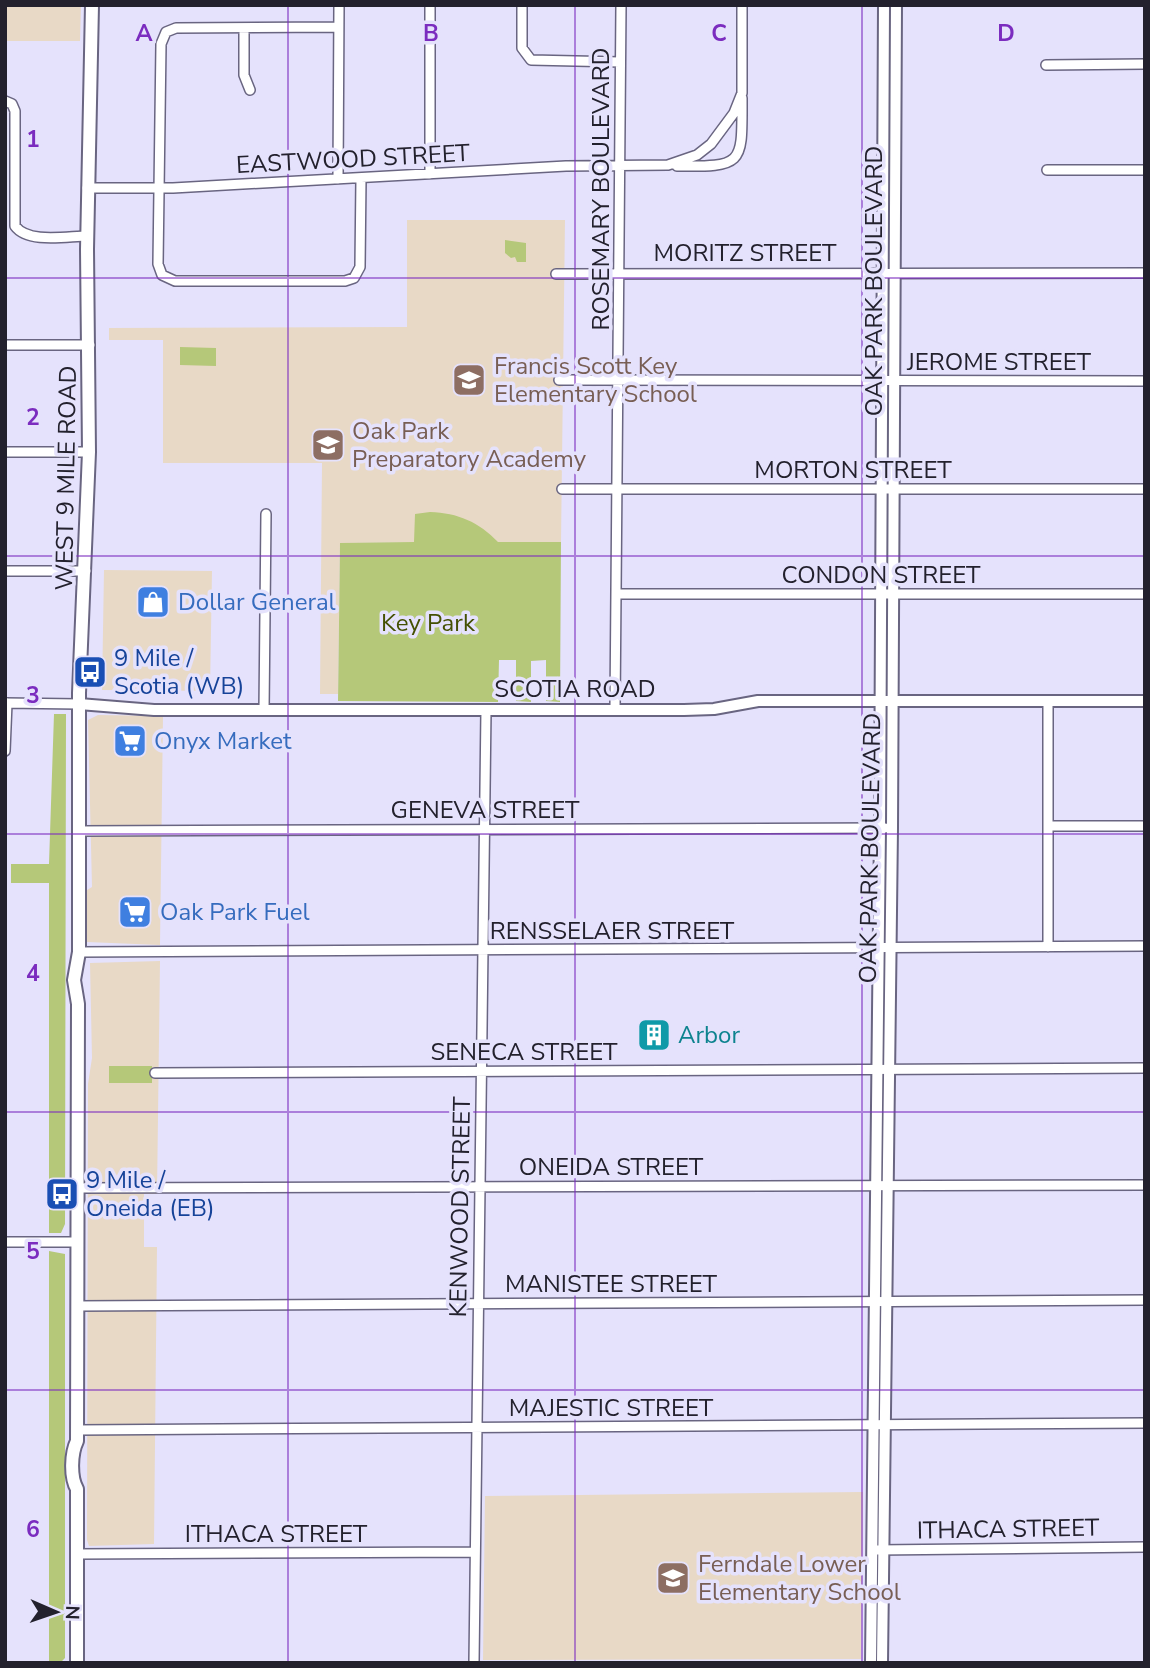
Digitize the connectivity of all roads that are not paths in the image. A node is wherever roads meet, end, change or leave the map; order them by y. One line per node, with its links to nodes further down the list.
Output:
1 (92, 5): 25 (main road, WEST 9 MILE ROAD)
2 (339, 5): 9 (street)
3 (430, 5): 22 (street)
4 (522, 5): 12 (street)
5 (621, 5): 12 (street, ROSEMARY BOULEVARD)
6 (742, 5): 16 (street)
7 (884, 5): 11 (street, OAK PARK BOULEVARD)
8 (896, 5): 11 (street, OAK PARK BOULEVARD)
9 (338, 27): 10 (street); 24 (street)
10 (244, 29): 15 (street); 26 (street)
11 (890, 34): 29 (street, OAK PARK BOULEVARD)
12 (620, 62): 18 (street, ROSEMARY BOULEVARD)
13 (1145, 64): 14 (street)
14 (1046, 65)
15 (250, 90)
16 (742, 93): 19 (street); 19 (street, EASTWOOD STREET)
17 (9, 102): 27 (street)
18 (620, 166): 19 (street, EASTWOOD STREET); 22 (street, EASTWOOD STREET); 28 (street, ROSEMARY BOULEVARD)
19 (668, 166)
20 (1047, 170): 21 (street)
21 (1145, 170)
22 (430, 174): 23 (street, EASTWOOD STREET)
23 (360, 178): 24 (street, EASTWOOD STREET); 26 (street)
24 (338, 179): 26 (street, EASTWOOD STREET)
25 (88, 188): 26 (street, EASTWOOD STREET); 27 (main road, WEST 9 MILE ROAD)
26 (160, 188)
27 (87, 236): 33 (main road, WEST 9 MILE ROAD)
28 (620, 272): 29 (street, MORITZ STREET); 31 (street, MORITZ STREET); 35 (street, ROSEMARY BOULEVARD)
29 (889, 273): 30 (street, MORITZ STREET); 36 (street, OAK PARK BOULEVARD)
30 (1145, 273)
31 (556, 274)
32 (5, 345): 33 (street)
33 (90, 345): 39 (main road, WEST 9 MILE ROAD)
34 (559, 380): 35 (street, JEROME STREET)
35 (619, 381): 36 (street, JEROME STREET); 41 (street, ROSEMARY BOULEVARD)
36 (888, 381): 37 (street, JEROME STREET); 42 (street, OAK PARK BOULEVARD)
37 (1145, 381)
38 (5, 452): 39 (street)
39 (89, 452): 46 (main road, WEST 9 MILE ROAD)
40 (562, 489): 41 (street, MORTON STREET)
41 (617, 489): 42 (street, MORTON STREET); 47 (street, ROSEMARY BOULEVARD)
42 (888, 489): 43 (street, MORTON STREET); 48 (street, OAK PARK BOULEVARD)
43 (1145, 489)
44 (266, 514): 56 (street)
45 (5, 570): 46 (street)
46 (86, 571): 54 (main road, WEST 9 MILE ROAD)
47 (616, 594): 48 (street, CONDON STREET); 55 (street, ROSEMARY BOULEVARD)
48 (887, 594): 49 (street, CONDON STREET); 51 (street, OAK PARK BOULEVARD)
49 (1145, 594)
50 (1145, 701): 52 (street, SCOTIA ROAD)
51 (887, 702): 52 (street, SCOTIA ROAD); 55 (street, SCOTIA ROAD); 61 (street, OAK PARK BOULEVARD)
52 (1048, 702): 60 (street)
53 (6, 703): 54 (street, SCOTIA ROAD); 58 (street)
54 (79, 704): 56 (street, SCOTIA ROAD); 63 (main road, WEST 9 MILE ROAD)
55 (615, 709): 57 (street, SCOTIA ROAD)
56 (264, 710): 57 (street, SCOTIA ROAD)
57 (486, 710): 62 (street, KENWOOD STREET)
58 (5, 751)
59 (1145, 825): 60 (street)
60 (1048, 827): 65 (street)
61 (886, 828): 62 (street, GENEVA STREET); 66 (street, OAK PARK BOULEVARD)
62 (485, 830): 63 (street, GENEVA STREET); 67 (street, KENWOOD STREET)
63 (79, 831): 68 (main road, WEST 9 MILE ROAD)
64 (1145, 946): 65 (street, RENSSELAER STREET)
65 (1048, 947): 66 (street, RENSSELAER STREET)
66 (885, 949): 67 (street, RENSSELAER STREET); 70 (street, OAK PARK BOULEVARD)
67 (483, 950): 68 (street, RENSSELAER STREET); 71 (street, KENWOOD STREET)
68 (79, 953): 76 (main road, WEST 9 MILE ROAD)
69 (1145, 1068): 70 (street, SENECA STREET)
70 (883, 1070): 71 (street, SENECA STREET); 73 (street, OAK PARK BOULEVARD)
71 (481, 1071): 72 (street, SENECA STREET); 75 (street, KENWOOD STREET)
72 (155, 1073)
73 (881, 1185): 74 (street, ONEIDA STREET); 75 (street, ONEIDA STREET); 80 (street, OAK PARK BOULEVARD)
74 (1145, 1185)
75 (480, 1187): 76 (street, ONEIDA STREET); 81 (street, KENWOOD STREET)
76 (78, 1188): 78 (main road, WEST 9 MILE ROAD)
77 (5, 1242): 78 (street)
78 (78, 1242): 82 (main road, WEST 9 MILE ROAD)
79 (1145, 1300): 80 (street, MANISTEE STREET)
80 (880, 1302): 81 (street, MANISTEE STREET); 84 (street, OAK PARK BOULEVARD)
81 (478, 1304): 82 (street, MANISTEE STREET); 85 (street, KENWOOD STREET)
82 (77, 1306): 86 (main road, WEST 9 MILE ROAD)
83 (1145, 1423): 84 (street, MAJESTIC STREET)
84 (879, 1426): 85 (street, MAJESTIC STREET); 88 (street, OAK PARK BOULEVARD)
85 (476, 1428): 86 (street, MAJESTIC STREET); 89 (street, KENWOOD STREET)
86 (77, 1435): 90 (main road, WEST 9 MILE ROAD)
87 (1145, 1547): 88 (street, ITHACA STREET)
88 (877, 1550): 93 (street, OAK PARK BOULEVARD); 94 (street, OAK PARK BOULEVARD)
89 (475, 1552): 90 (street, ITHACA STREET); 92 (street, KENWOOD STREET)
90 (77, 1554): 91 (main road, WEST 9 MILE ROAD)
91 (77, 1663)
92 (474, 1663)
93 (871, 1663)
94 (882, 1663)

